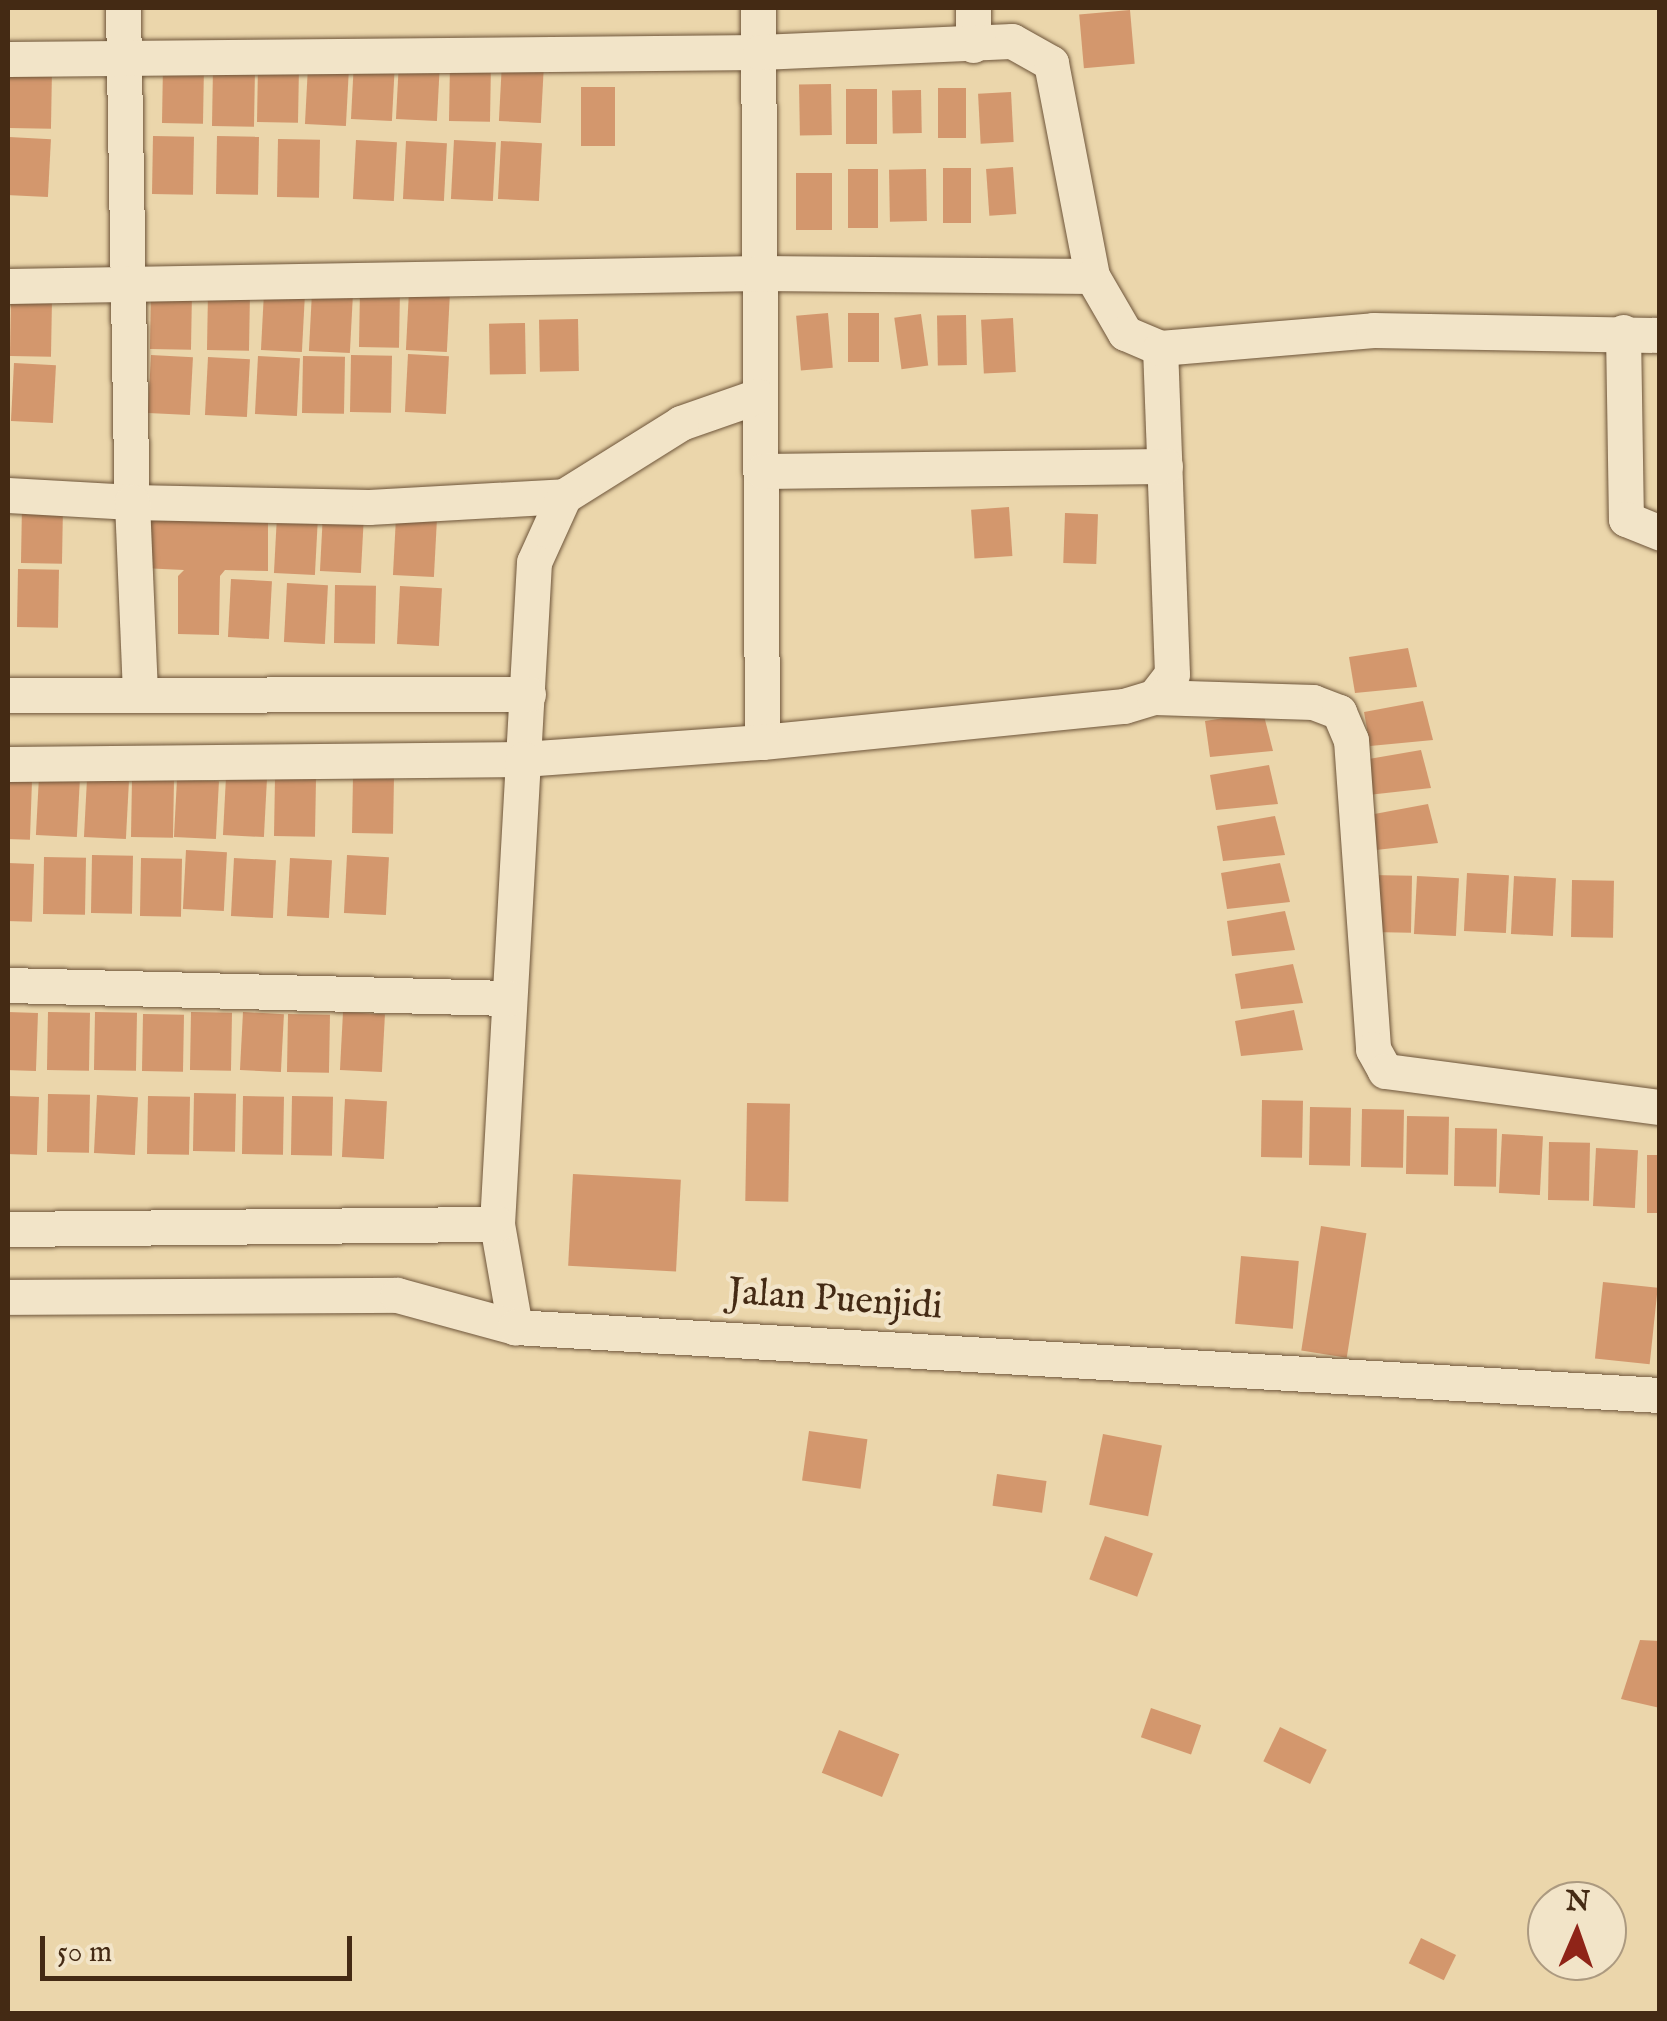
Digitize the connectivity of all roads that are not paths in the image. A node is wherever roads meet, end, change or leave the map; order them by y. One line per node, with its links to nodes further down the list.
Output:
1 (122, 8): 6 (street)
2 (758, 8): 5 (street)
3 (973, 8): 4 (street)
4 (973, 45): 5 (street); 9 (street)
5 (760, 52): 6 (street); 8 (street)
6 (125, 58): 7 (street); 10 (street)
7 (8, 60)
8 (759, 273): 9 (street); 10 (street); 15 (street)
9 (1092, 276): 14 (street)
10 (125, 284): 11 (street); 20 (street)
11 (8, 286)
12 (1622, 332): 13 (street); 14 (street); 21 (street)
13 (1660, 335)
14 (1160, 348): 16 (street)
15 (758, 396): 17 (street); 19 (street)
16 (1165, 466): 17 (street); 25 (street)
17 (762, 471): 26 (street)
18 (8, 495): 20 (street)
19 (564, 496): 20 (street); 23 (street)
20 (132, 502): 22 (street)
21 (1660, 533)
22 (140, 694): 23 (street); 24 (street)
23 (528, 694): 27 (street)
24 (8, 695)
25 (1154, 698): 26 (street); 31 (street)
26 (762, 742): 27 (street)
27 (524, 759): 28 (street); 30 (street)
28 (8, 764)
29 (8, 985): 30 (street)
30 (508, 998): 32 (street)
31 (1660, 1108)
32 (497, 1224): 33 (street); 35 (street)
33 (8, 1228)
34 (8, 1297): 35 (street, Jalan Puenjidi)
35 (515, 1327): 36 (street, Jalan Puenjidi)
36 (1660, 1395)

